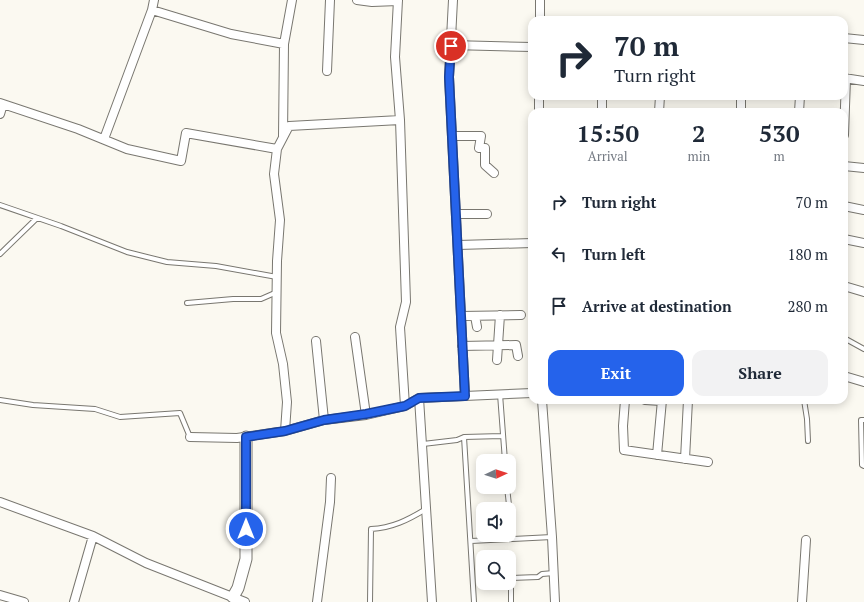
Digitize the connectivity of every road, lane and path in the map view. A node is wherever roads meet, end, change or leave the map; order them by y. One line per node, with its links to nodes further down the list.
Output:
1 (154, 0): 8 (street)
2 (292, 0): 12 (street)
3 (330, 0): 15 (street)
4 (357, 0): 7 (street)
5 (453, 0): 13 (street)
6 (540, 0): 9 (street)
7 (398, 1): 20 (street)
8 (152, 10): 12 (street); 23 (street)
9 (540, 16)
10 (848, 38): 11 (street)
11 (864, 40)
12 (284, 44): 22 (street)
13 (451, 46): 14 (street); 21 (street)
14 (528, 46)
15 (327, 71)
16 (848, 78): 17 (street)
17 (864, 81)
18 (2, 103): 19 (street); 23 (street)
19 (0, 114)
20 (400, 120): 22 (street); 69 (street)
21 (452, 136): 27 (street); 31 (street)
22 (283, 138): 24 (street)
23 (104, 139): 24 (street)
24 (277, 149): 39 (street)
25 (848, 166): 26 (street)
26 (864, 168)
27 (494, 173)
28 (0, 205): 33 (lane)
29 (848, 207): 30 (street)
30 (864, 210)
31 (456, 214): 32 (street); 37 (street)
32 (486, 214)
33 (37, 218): 38 (lane); 39 (lane)
34 (848, 240): 36 (street)
35 (528, 243): 37 (street)
36 (864, 243)
37 (458, 245): 46 (street)
38 (0, 254)
39 (277, 277): 41 (street)
40 (848, 287): 42 (street)
41 (278, 292): 43 (lane); 73 (street)
42 (864, 292)
43 (187, 303)
44 (500, 315): 45 (street); 47 (street); 52 (street)
45 (520, 315)
46 (461, 316): 47 (street); 53 (street)
47 (475, 316): 48 (street)
48 (477, 327)
49 (355, 337): 70 (street)
50 (316, 340): 71 (street)
51 (848, 340): 54 (lane)
52 (499, 345): 53 (street); 55 (street); 56 (street)
53 (462, 346): 61 (street)
54 (864, 349)
55 (518, 356)
56 (497, 360)
57 (848, 377): 58 (street)
58 (864, 382)
59 (528, 393): 60 (street)
60 (500, 394): 61 (street); 74 (lane)
61 (465, 396): 62 (street)
62 (419, 398): 69 (street); 79 (street)
63 (0, 400): 75 (lane)
64 (542, 404): 90 (street)
65 (625, 404): 81 (street)
66 (662, 404): 81 (street)
67 (688, 404): 82 (street)
68 (805, 404): 78 (lane)
69 (405, 406): 70 (street)
70 (366, 414): 71 (street)
71 (324, 420): 73 (street)
72 (864, 420): 84 (lane)
73 (285, 431): 76 (street)
74 (502, 436): 77 (lane); 80 (lane)
75 (190, 437): 76 (street)
76 (246, 437): 96 (street)
77 (464, 437): 79 (lane); 93 (lane)
78 (808, 441)
79 (423, 444): 87 (street)
80 (504, 454)
81 (657, 455): 82 (street)
82 (685, 459): 83 (street)
83 (708, 462)
84 (864, 466)
85 (331, 478): 100 (street)
86 (0, 502): 88 (street)
87 (426, 509): 101 (lane); 102 (street)
88 (93, 536): 96 (street); 98 (street)
89 (516, 537): 90 (lane)
90 (552, 537): 94 (street)
91 (476, 540): 93 (lane)
92 (806, 540): 106 (street)
93 (471, 541): 103 (lane)
94 (554, 573): 104 (lane); 105 (street)
95 (0, 595): 97 (street)
96 (231, 598): 99 (street)
97 (24, 602)
98 (74, 602)
99 (245, 602)
100 (317, 602)
101 (370, 602)
102 (432, 602)
103 (474, 602)
104 (511, 602)
105 (555, 602)
106 (802, 602)

